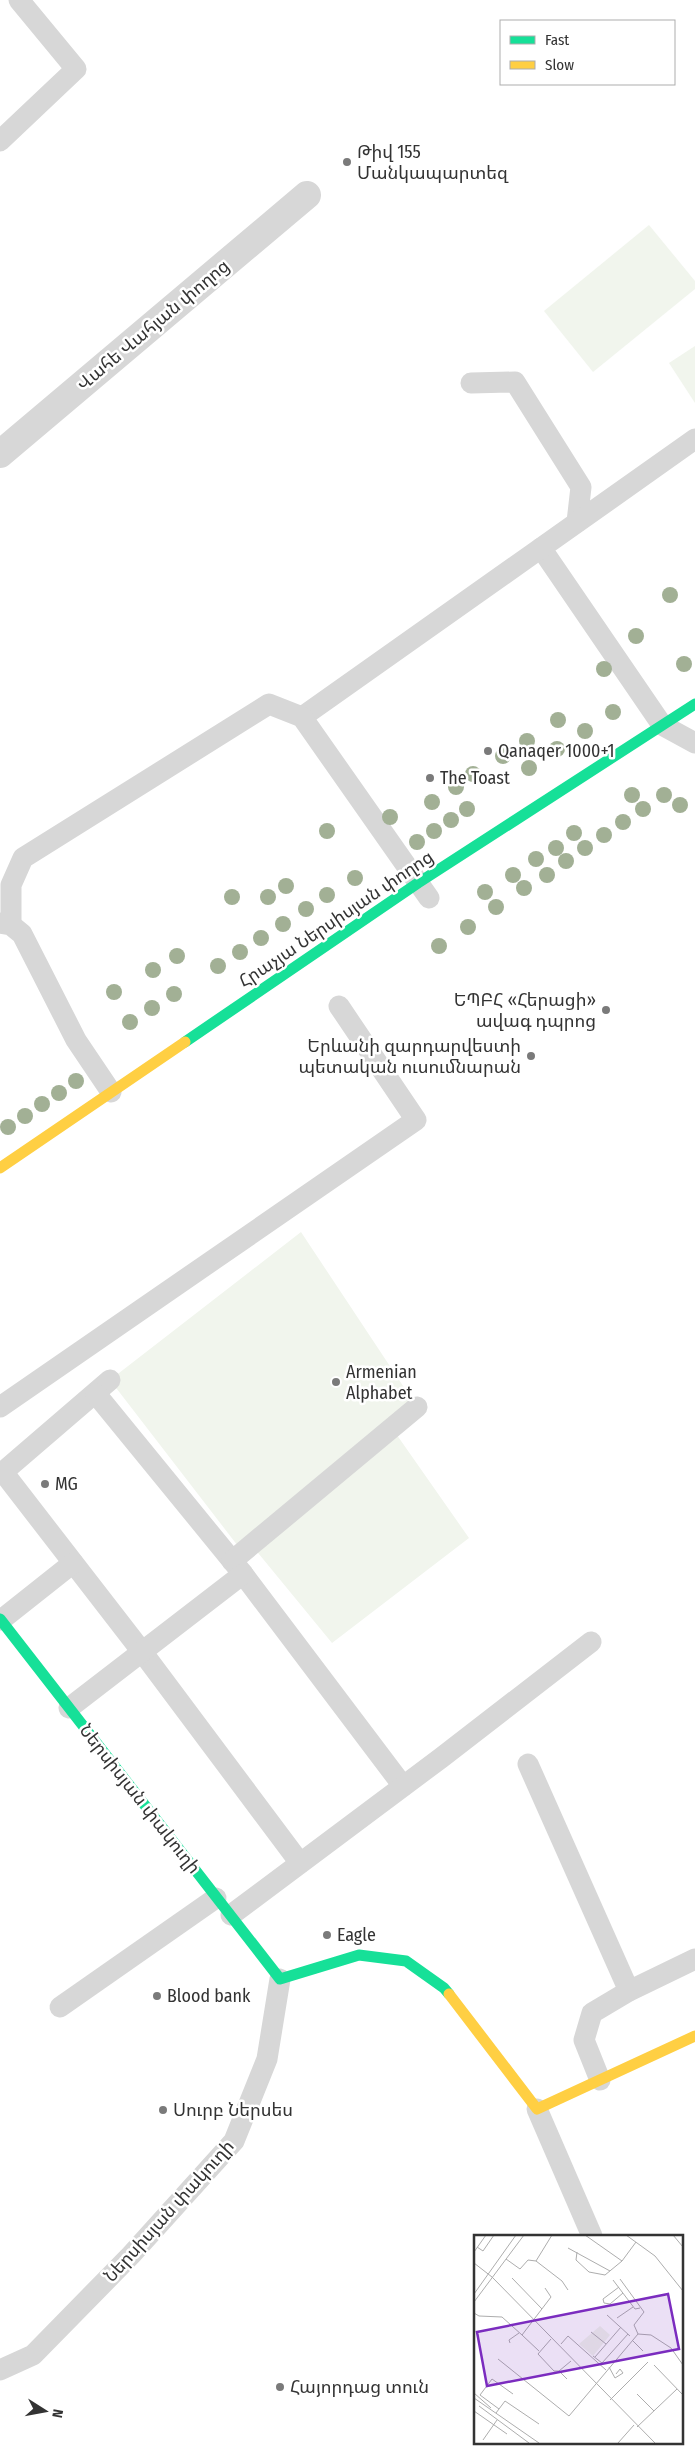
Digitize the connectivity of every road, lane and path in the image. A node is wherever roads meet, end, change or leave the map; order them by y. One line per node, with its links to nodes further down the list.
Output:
1 (19, 0): 2 (lane)
2 (0, 141)
3 (307, 195): 6 (street, Վահե Վահյան փողոց)
4 (472, 383): 7 (lane)
5 (695, 438): 7 (lane)
6 (0, 454)
7 (577, 522): 8 (lane)
8 (540, 548): 10 (lane); 11 (lane)
9 (695, 704): 11 (street, Հրաչյա Ներսիսյան փողոց)
10 (302, 717): 12 (lane); 13 (lane)
11 (681, 734): 12 (street, Հրաչյա Ներսիսյան փողոց)
12 (426, 894): 15 (street, Հրաչյա Ներսիսյան փողոց)
13 (5, 924): 15 (lane)
14 (339, 1006): 17 (lane)
15 (111, 1092): 16 (street, Հրաչյա Ներսիսյան փողոց)
16 (0, 1168)
17 (0, 1407)
18 (417, 1407): 20 (lane)
19 (73, 1563): 20 (lane); 21 (lane); 23 (lane)
20 (237, 1567): 23 (lane); 26 (lane)
21 (0, 1620): 24 (street, Ներսիսյան փակուղի)
22 (591, 1642): 26 (lane)
23 (143, 1653): 24 (lane); 27 (lane)
24 (70, 1708): 28 (street, Ներսիսյան փակուղի)
25 (528, 1764): 32 (lane)
26 (403, 1786): 27 (lane)
27 (300, 1863): 29 (lane)
28 (216, 1898): 29 (street, Ներսիսյան փակուղի); 33 (lane)
29 (231, 1915): 31 (street, Ներսիսյան փակուղի)
30 (695, 1960): 32 (lane)
31 (280, 1979): 36 (street); 38 (lane, Ներսիսյան փակուղի)
32 (629, 1991): 35 (lane)
33 (60, 2007)
34 (695, 2036): 35 (street)
35 (600, 2080): 36 (street)
36 (537, 2109): 37 (lane)
37 (592, 2235)
38 (0, 2370)

